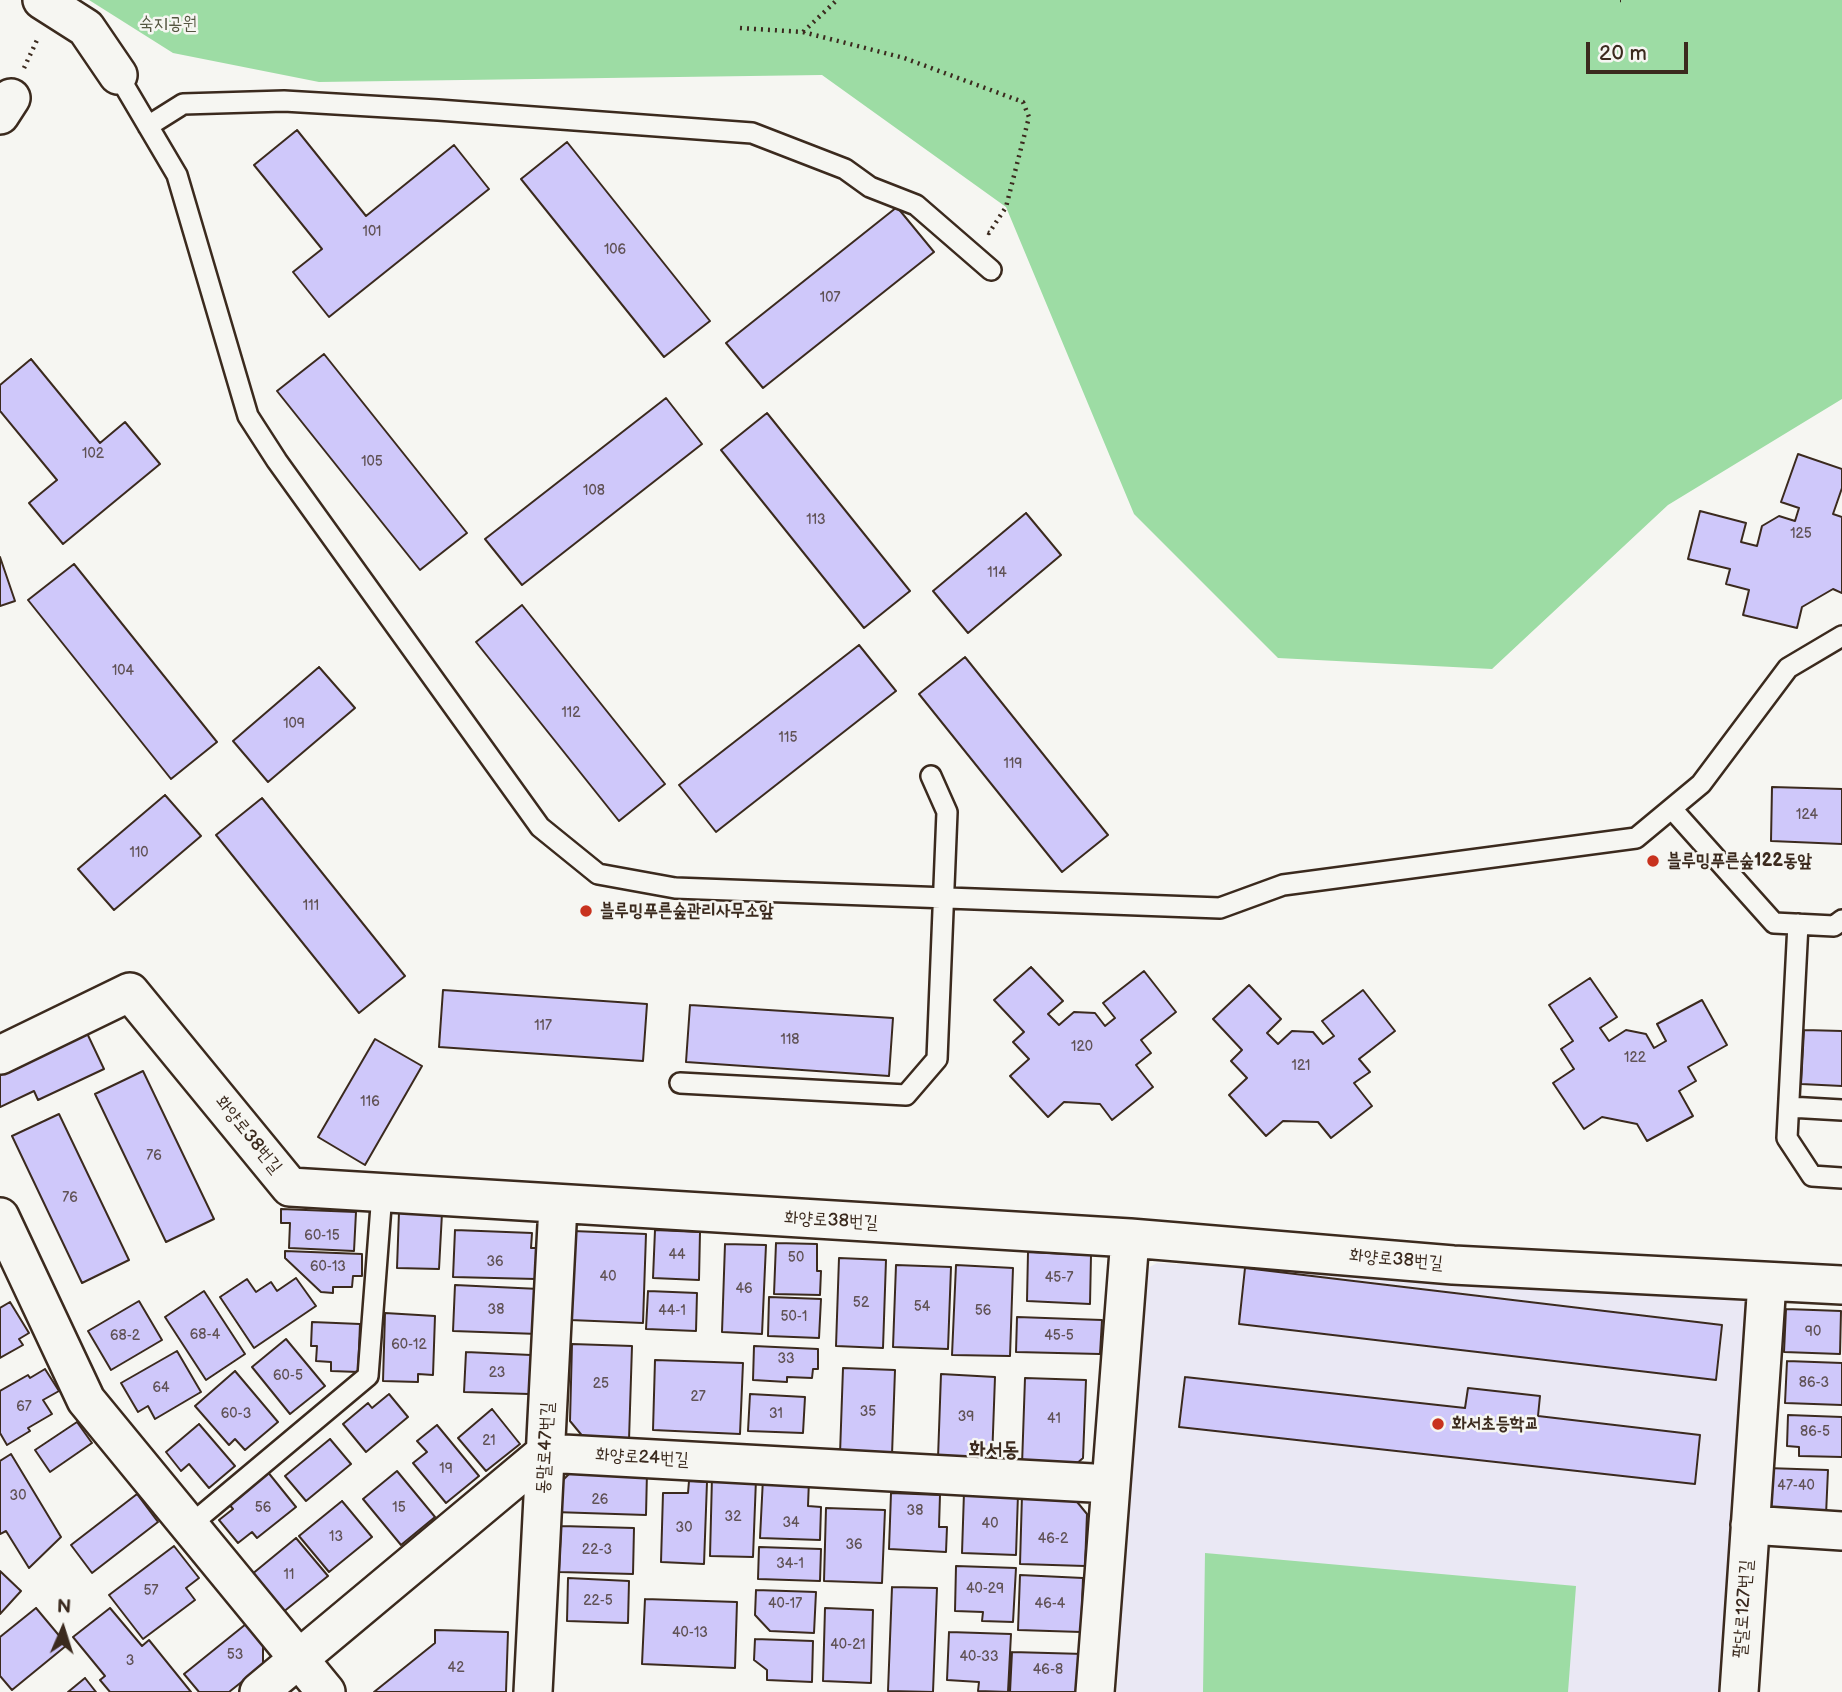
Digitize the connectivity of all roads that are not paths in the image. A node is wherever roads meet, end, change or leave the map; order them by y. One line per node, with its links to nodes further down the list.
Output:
1 (47, 3): 2 (street)
2 (118, 75): 3 (lane)
3 (148, 126): 4 (lane); 8 (lane)
4 (991, 270)
5 (1842, 636): 7 (lane)
6 (931, 776): 8 (lane)
7 (1672, 809): 8 (lane); 10 (lane)
8 (943, 898): 12 (lane)
9 (1842, 920): 10 (lane)
10 (1798, 924): 13 (lane)
11 (0, 1055): 16 (street, 화양로38번길)
12 (680, 1083)
13 (1789, 1107): 14 (lane); 15 (lane)
14 (1842, 1110)
15 (1842, 1178)
16 (382, 1193): 17 (street, 화양로38번길); 25 (lane)
17 (558, 1205): 19 (street, 화양로38번길); 22 (street, 동말로47번길)
18 (0, 1217): 25 (street)
19 (1130, 1238): 20 (street, 화양로38번길); 23 (street)
20 (1768, 1282): 21 (street, 화양로38번길); 24 (street)
21 (1842, 1285)
22 (545, 1453): 23 (street, 화양로24번길); 27 (street); 30 (street, 동말로47번길)
23 (1111, 1484): 32 (street)
24 (1750, 1525): 26 (street); 33 (street, 팔달로127번길)
25 (189, 1526): 27 (street)
26 (1842, 1531)
27 (298, 1660): 28 (street); 29 (street)
28 (259, 1692)
29 (326, 1692)
30 (533, 1692): 31 (street, 동말로47번길)
31 (540, 1692)
32 (1095, 1692)
33 (1739, 1692)

